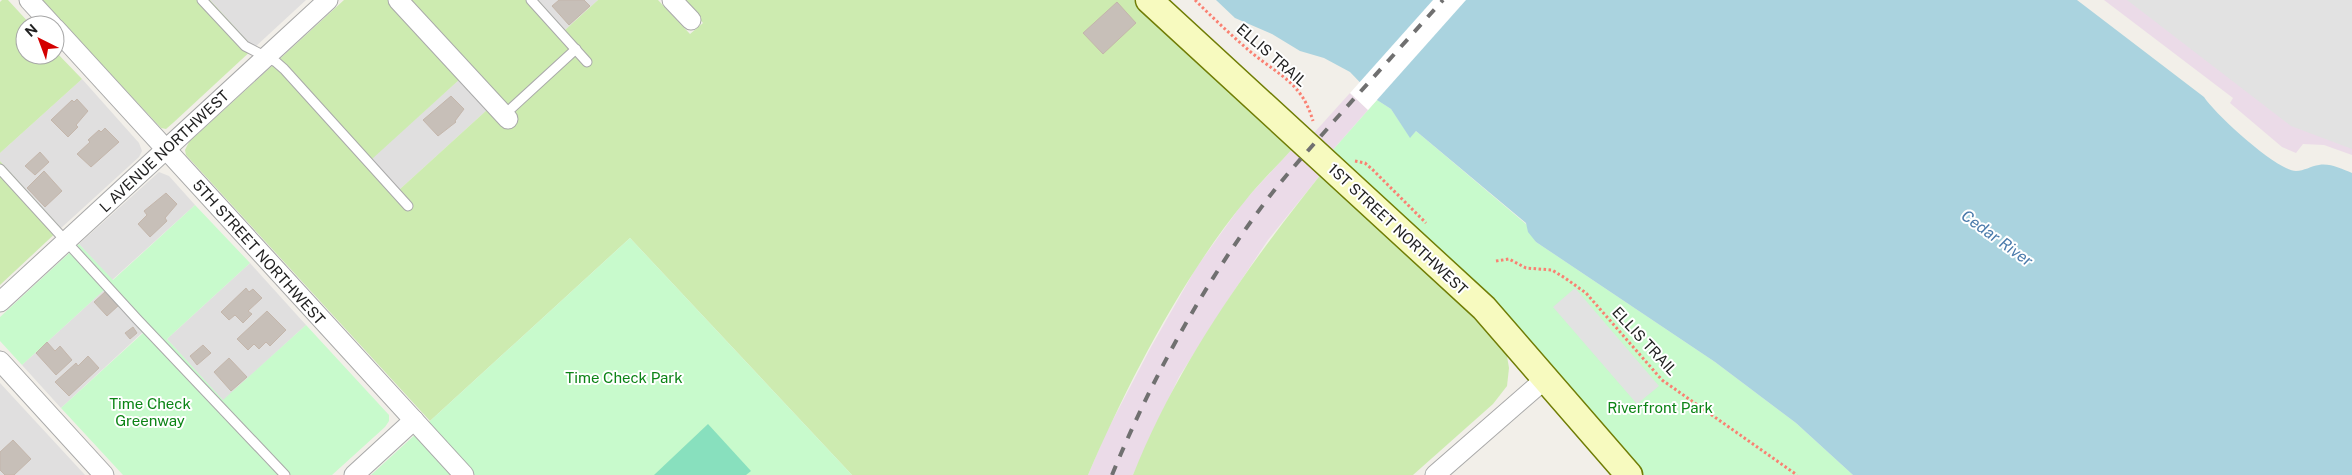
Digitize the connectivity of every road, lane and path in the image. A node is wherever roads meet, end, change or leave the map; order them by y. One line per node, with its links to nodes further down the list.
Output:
1 (29, 0): 9 (street)
2 (202, 0): 13 (lane)
3 (328, 0): 13 (street, L AVENUE NORTHWEST)
4 (398, 0): 15 (street)
5 (531, 0): 12 (lane)
6 (1149, 0): 24 (street, 1ST STREET NORTHWEST)
7 (1195, 0): 16 (path, ELLIS TRAIL)
8 (677, 2): 10 (street)
9 (43, 15)
10 (691, 20)
11 (65, 39): 17 (street, 5TH STREET NORTHWEST)
12 (576, 49): 14 (lane); 15 (lane)
13 (266, 57): 17 (street, L AVENUE NORTHWEST); 19 (lane)
14 (587, 62)
15 (506, 117)
16 (1315, 127)
17 (166, 149): 20 (street, L AVENUE NORTHWEST); 25 (street, 5TH STREET NORTHWEST)
18 (0, 168): 20 (lane)
19 (408, 206)
20 (66, 240): 22 (street, L AVENUE NORTHWEST); 27 (lane)
21 (1496, 261): 32 (path, ELLIS TRAIL)
22 (0, 302)
23 (0, 361): 26 (street)
24 (1544, 380): 30 (street); 31 (street, 1ST STREET NORTHWEST)
25 (414, 420): 28 (street); 29 (street, 5TH STREET NORTHWEST)
26 (104, 475)
27 (285, 475)
28 (354, 475)
29 (464, 475)
30 (1436, 475)
31 (1629, 475)
32 (1797, 475)

